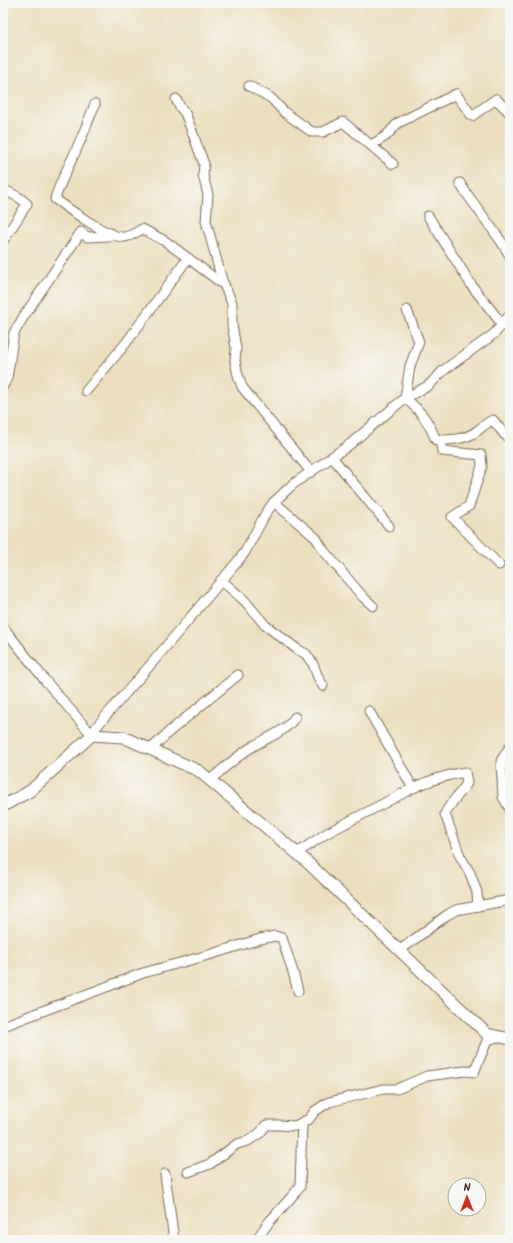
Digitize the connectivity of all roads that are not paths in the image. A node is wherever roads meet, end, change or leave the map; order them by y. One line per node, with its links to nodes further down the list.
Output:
1 (249, 86): 5 (street)
2 (176, 99): 14 (street)
3 (95, 104): 10 (street)
4 (510, 114): 5 (street)
5 (372, 145): 6 (street)
6 (393, 164)
7 (460, 183): 12 (street)
8 (3, 189): 11 (street)
9 (428, 216): 17 (street)
10 (110, 233): 13 (street); 18 (street)
11 (3, 241)
12 (510, 256)
13 (188, 258): 14 (street); 19 (street)
14 (224, 285): 24 (street)
15 (407, 310): 20 (street)
16 (510, 315): 17 (street)
17 (502, 324): 20 (street)
18 (3, 384)
19 (86, 391)
20 (405, 398): 22 (street); 23 (street)
21 (510, 438): 22 (street)
22 (440, 440): 27 (street)
23 (332, 456): 24 (street); 26 (street)
24 (310, 472): 25 (street)
25 (274, 502): 28 (street); 29 (street)
26 (389, 526)
27 (499, 565)
28 (221, 580): 32 (street); 35 (street)
29 (373, 606)
30 (3, 627): 35 (street)
31 (238, 674): 37 (street)
32 (323, 686)
33 (369, 711): 39 (street)
34 (295, 717): 38 (street)
35 (92, 735): 37 (street); 40 (street)
36 (510, 747): 41 (street)
37 (151, 749): 38 (street)
38 (210, 780): 42 (street)
39 (413, 788): 42 (street); 44 (street)
40 (3, 806)
41 (510, 809)
42 (297, 853): 45 (street)
43 (510, 900): 44 (street)
44 (478, 906): 45 (street)
45 (400, 950): 48 (street)
46 (298, 992): 47 (street)
47 (3, 1026)
48 (498, 1036): 49 (street); 50 (street)
49 (510, 1039)
50 (302, 1123): 51 (street); 54 (street)
51 (188, 1172)
52 (165, 1174): 53 (street)
53 (174, 1240)
54 (256, 1240)

